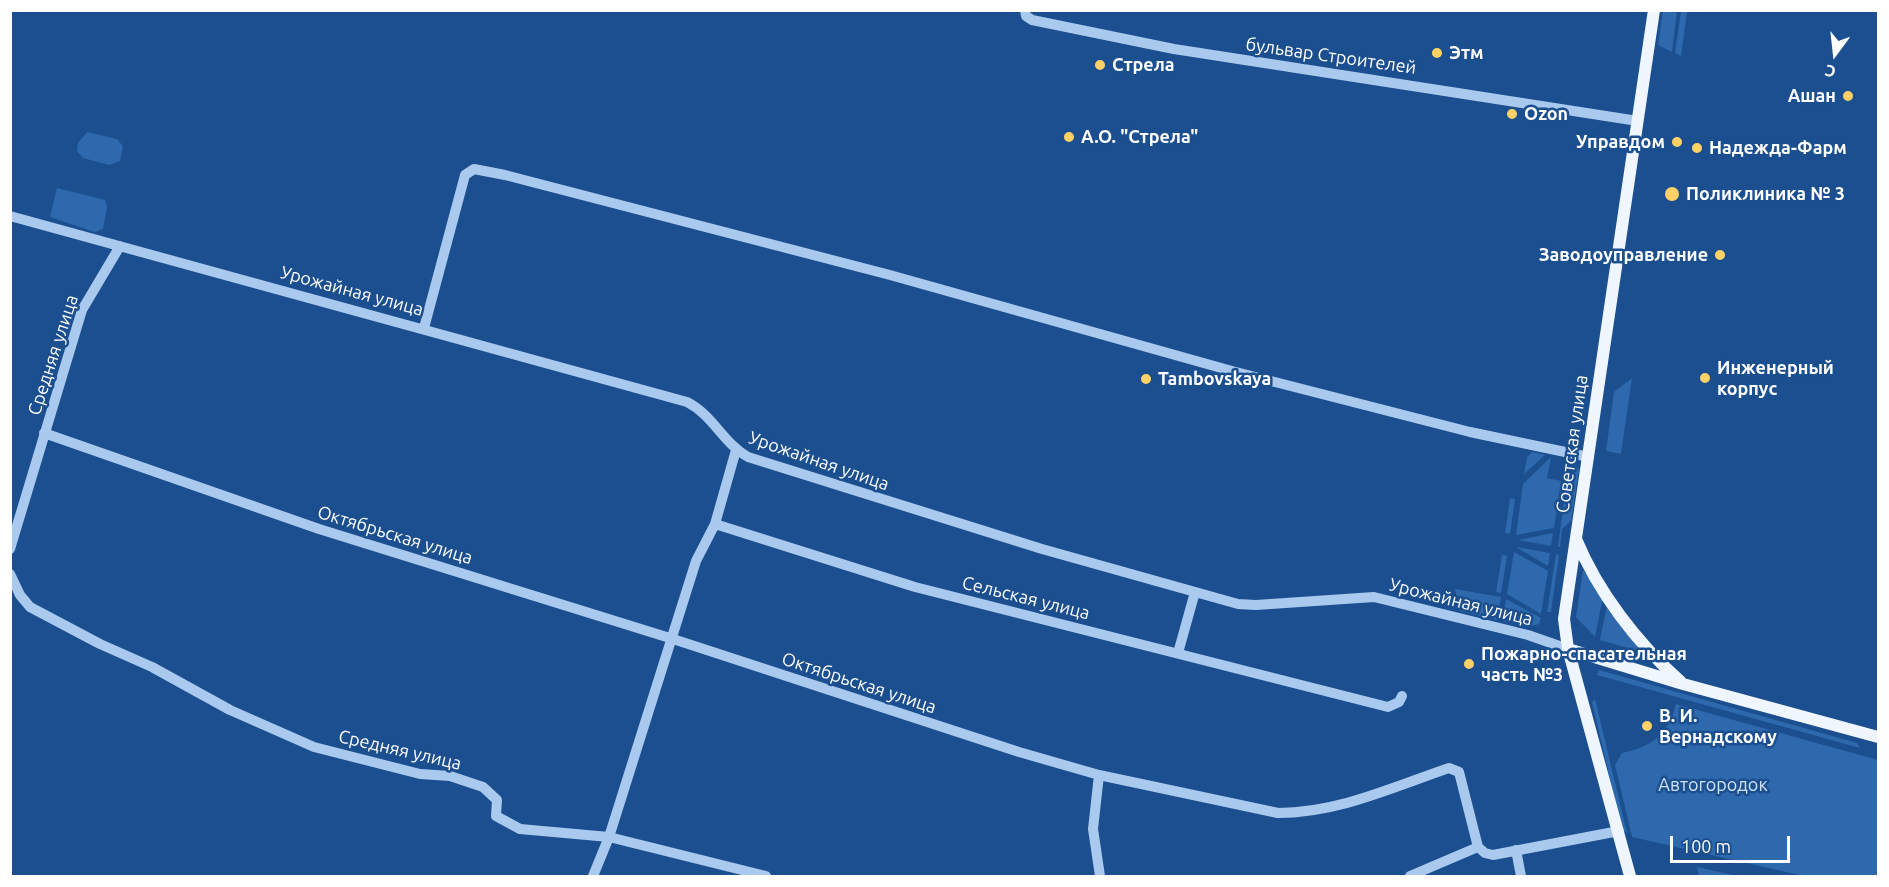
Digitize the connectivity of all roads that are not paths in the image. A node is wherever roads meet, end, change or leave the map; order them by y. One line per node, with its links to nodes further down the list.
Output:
1 (1025, 10): 3 (street, бульвар Строителей)
2 (1654, 10): 3 (main road, Советская улица)
3 (1638, 120): 9 (main road, Советская улица)
4 (10, 216): 5 (street, Урожайная улица)
5 (120, 246): 6 (street, Урожайная улица); 7 (street, Средняя улица)
6 (424, 328): 8 (street, Урожайная улица); 9 (street)
7 (44, 433): 12 (street, Средняя улица); 15 (street, Октябрьская улица)
8 (736, 450): 10 (street); 14 (street, Урожайная улица)
9 (1588, 458): 11 (main road, Советская улица)
10 (715, 524): 15 (street); 17 (street, Сельская улица)
11 (1576, 539): 16 (main road, Советская улица); 18 (main road)
12 (10, 549)
13 (10, 574): 23 (street, Средняя улица)
14 (1195, 592): 16 (street, Урожайная улица); 17 (street)
15 (673, 639): 21 (street, Октябрьская улица); 23 (street)
16 (1568, 649): 18 (main road); 22 (main road, Советская улица)
17 (1178, 653): 19 (street, Сельская улица)
18 (1683, 684): 20 (main road)
19 (1402, 696)
20 (1878, 737)
21 (1099, 775): 24 (street, Октябрьская улица); 28 (street)
22 (1619, 831): 25 (street); 31 (main road, Советская улица)
23 (609, 837): 26 (street); 27 (street, Средняя улица)
24 (1478, 847): 25 (street); 29 (street)
25 (1516, 850): 30 (street)
26 (593, 876)
27 (766, 876)
28 (1100, 876)
29 (1410, 876)
30 (1521, 876)
31 (1630, 876)

